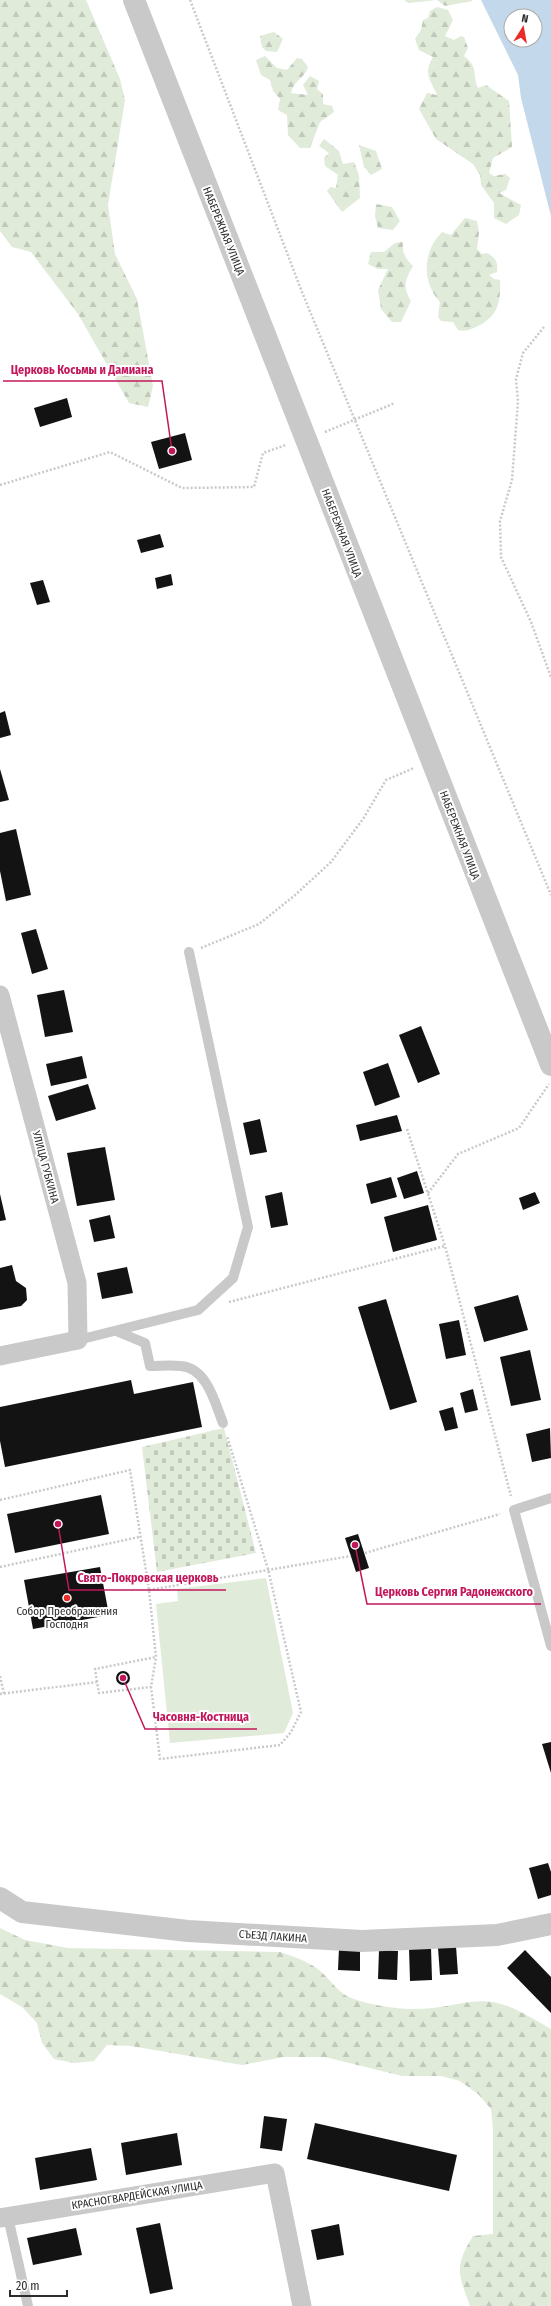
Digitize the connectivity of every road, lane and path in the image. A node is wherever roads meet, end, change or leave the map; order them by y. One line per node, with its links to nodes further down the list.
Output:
1 (134, 0): 6 (street, НАБЕРЕЖНАЯ УЛИЦА)
2 (190, 0): 5 (path)
3 (544, 327): 8 (path)
4 (395, 403): 5 (path)
5 (355, 421): 6 (path); 10 (path)
6 (305, 439): 7 (path); 9 (street, НАБЕРЕЖНАЯ УЛИЦА)
7 (0, 485)
8 (551, 677)
9 (432, 761): 11 (path); 14 (street, НАБЕРЕЖНАЯ УЛИЦА)
10 (551, 895)
11 (189, 952): 19 (lane)
12 (0, 995): 13 (street, УЛИЦА ГУБКИНА)
13 (3, 1021): 21 (street, УЛИЦА ГУБКИНА)
14 (551, 1065)
15 (551, 1081): 17 (path)
16 (407, 1129): 17 (path)
17 (428, 1193): 18 (path)
18 (445, 1246): 19 (path); 26 (path)
19 (198, 1310): 20 (lane)
20 (116, 1331): 21 (lane); 23 (lane)
21 (78, 1340): 22 (street)
22 (0, 1356)
23 (223, 1423): 31 (path)
24 (551, 1498): 26 (lane)
25 (0, 1500): 27 (path)
26 (514, 1510): 28 (path); 33 (lane)
27 (139, 1537): 30 (path); 32 (path)
28 (365, 1553)
29 (351, 1556): 31 (path)
30 (0, 1567)
31 (268, 1569): 32 (path); 37 (path)
32 (149, 1590): 34 (path)
33 (551, 1646)
34 (156, 1657): 36 (path); 37 (path)
35 (0, 1676): 39 (path)
36 (97, 1682): 37 (path); 39 (path)
37 (152, 1688)
38 (0, 1694): 39 (path)
39 (4, 1694)
40 (0, 1898): 41 (street, СЪЕЗД ЛАКИНА)
41 (551, 1924)
42 (4, 2218): 43 (lane); 44 (street, КРАСНОГВАРДЕЙСКАЯ УЛИЦА)
43 (28, 2306)
44 (302, 2306)

